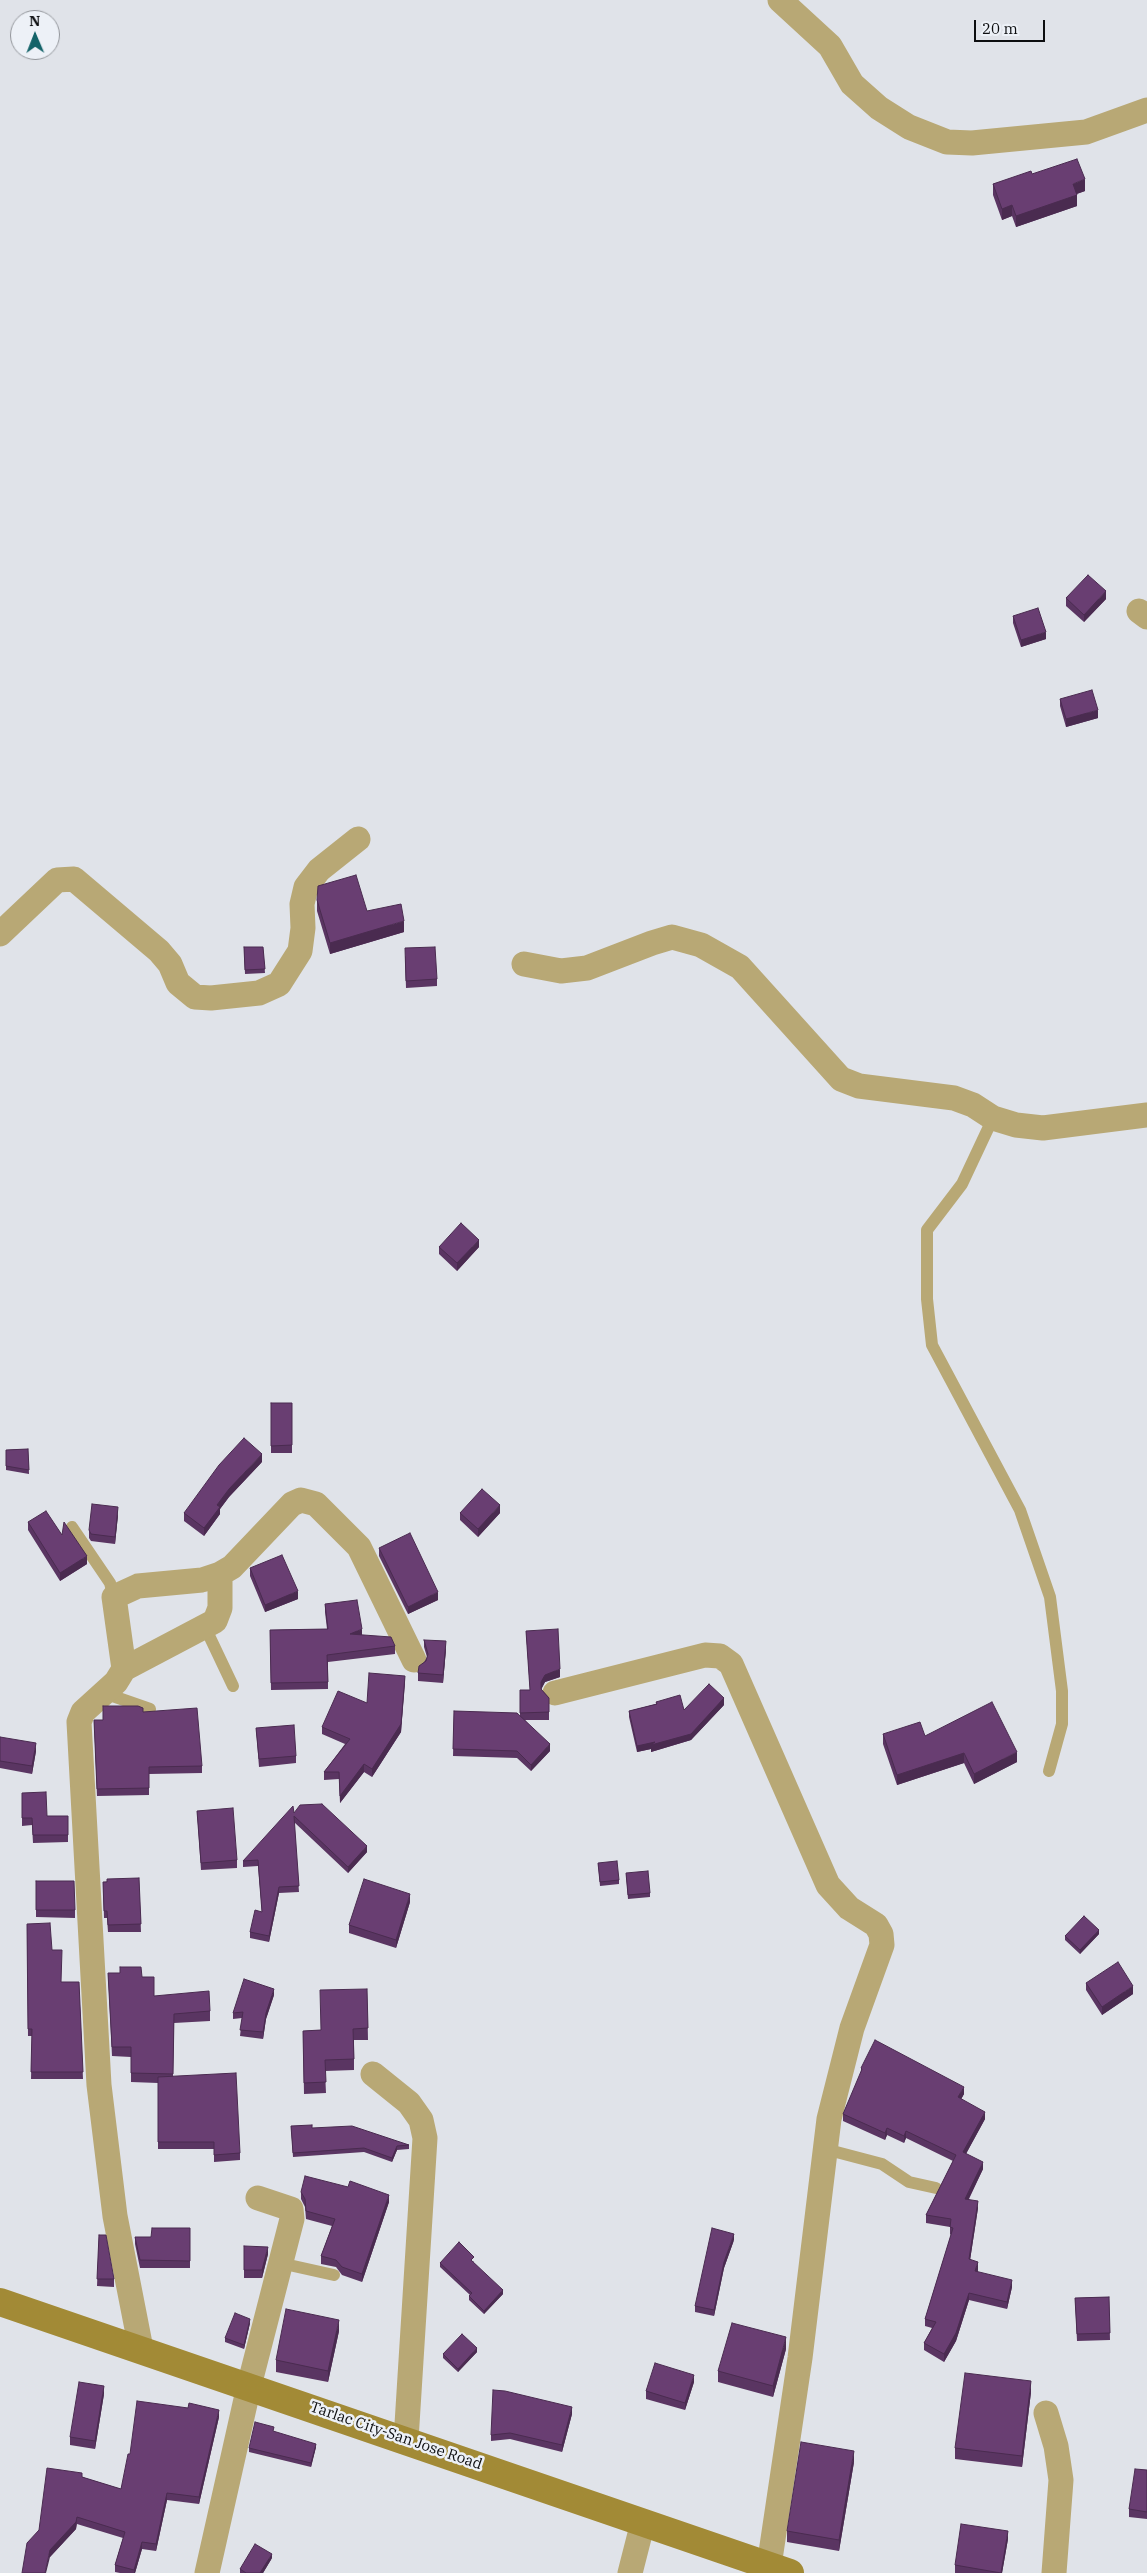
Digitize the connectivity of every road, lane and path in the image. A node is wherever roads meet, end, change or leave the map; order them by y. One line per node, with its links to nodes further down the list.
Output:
1 (780, 0): 2 (street)
2 (1147, 110)
3 (358, 839): 4 (street)
4 (0, 934)
5 (524, 964): 7 (street)
6 (1147, 1115): 7 (street)
7 (993, 1118): 18 (lane)
8 (72, 1527): 10 (lane)
9 (220, 1574): 10 (street); 11 (street); 12 (street)
10 (114, 1597): 13 (street)
11 (205, 1627): 13 (street); 14 (lane)
12 (414, 1660)
13 (124, 1669): 15 (street)
14 (233, 1686)
15 (104, 1693): 17 (lane); 26 (street)
16 (555, 1693): 20 (street)
17 (150, 1709)
18 (1049, 1771)
19 (373, 2074): 29 (street)
20 (825, 2149): 21 (lane); 31 (street)
21 (936, 2188)
22 (258, 2198): 23 (street)
23 (280, 2263): 24 (lane); 27 (street)
24 (334, 2275)
25 (0, 2302): 26 (main road, Tarlac City-San Jose Road)
26 (141, 2349): 27 (main road, Tarlac City-San Jose Road)
27 (249, 2386): 29 (main road, Tarlac City-San Jose Road); 32 (street)
28 (1046, 2413): 34 (street)
29 (406, 2440): 30 (main road, Tarlac City-San Jose Road)
30 (643, 2522): 31 (main road, Tarlac City-San Jose Road); 33 (street)
31 (780, 2570)
32 (207, 2573)
33 (630, 2573)
34 (1054, 2573)

